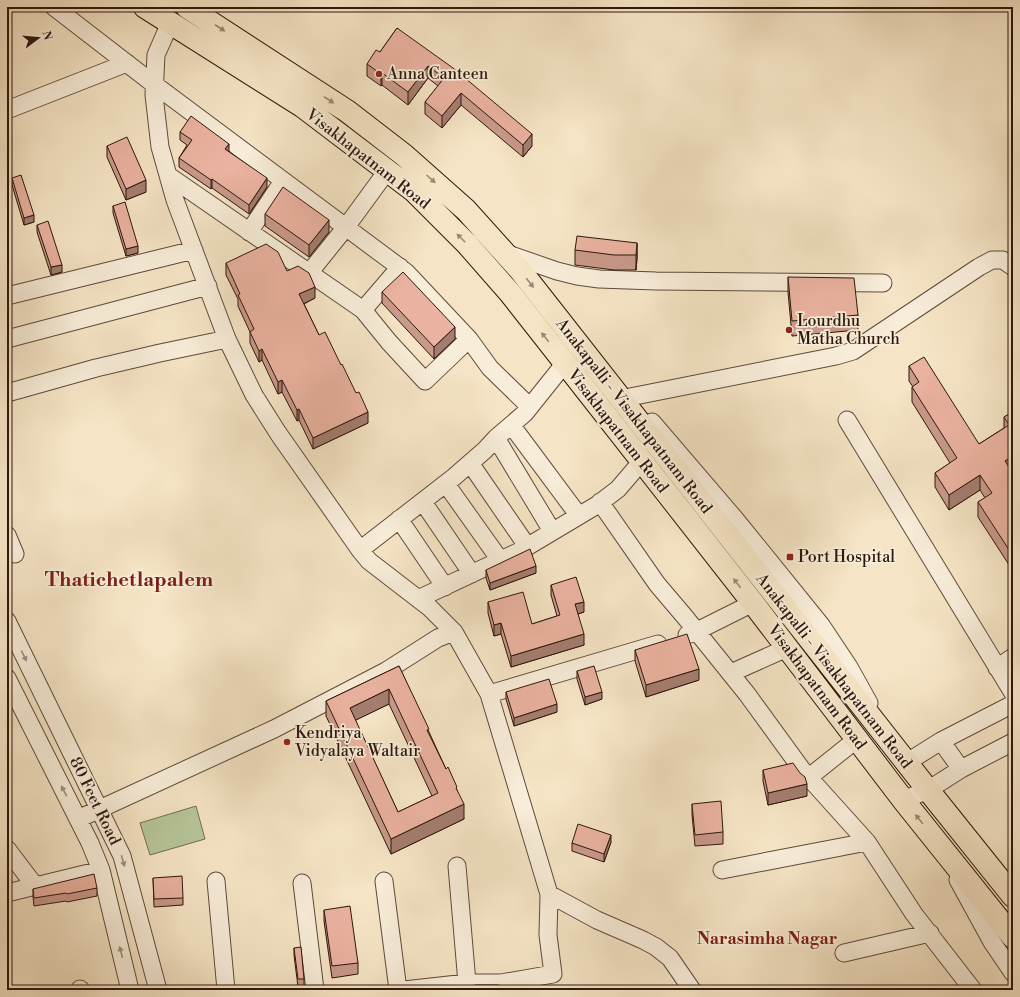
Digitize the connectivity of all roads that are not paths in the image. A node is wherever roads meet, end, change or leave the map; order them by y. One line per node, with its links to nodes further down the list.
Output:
1 (54, 7): 5 (street)
2 (145, 7): 4 (main road, Visakhapatnam Road)
3 (187, 7): 14 (main road, Anakapalli - Visakhapatnam Road, one-way to 14)
4 (170, 23): 6 (street); 8 (main road, Visakhapatnam Road)
5 (127, 64): 6 (street); 7 (street)
6 (155, 85): 9 (street); 10 (street)
7 (7, 110)
8 (387, 171): 11 (street); 26 (main road, Visakhapatnam Road, one-way to 8)
9 (169, 176): 12 (street); 13 (street)
10 (283, 180): 11 (street); 12 (street)
11 (346, 227): 15 (street); 17 (street)
12 (249, 232): 17 (street)
13 (194, 250): 19 (street); 20 (street)
14 (504, 253): 18 (street); 22 (main road, Anakapalli - Visakhapatnam Road, one-way to 22)
15 (400, 267): 21 (street); 25 (street)
16 (1013, 267): 28 (street)
17 (309, 273): 21 (street)
18 (883, 283)
19 (208, 286): 23 (street); 24 (street)
20 (7, 296)
21 (363, 310): 25 (street)
22 (563, 325): 28 (street); 61 (main road, Anakapalli - Visakhapatnam Road)
23 (7, 339)
24 (227, 339): 27 (street); 43 (street)
25 (469, 339): 29 (street)
26 (565, 363): 29 (street); 33 (main road, Visakhapatnam Road)
27 (7, 393)
28 (630, 397): 61 (street)
29 (530, 407): 31 (street)
30 (847, 420): 55 (street)
31 (512, 426): 32 (street); 38 (street)
32 (496, 438): 34 (street); 40 (street)
33 (642, 461): 37 (street); 49 (main road, Visakhapatnam Road, one-way to 33)
34 (470, 463): 35 (street); 42 (street)
35 (446, 484): 36 (street); 45 (street)
36 (423, 502): 39 (street); 46 (street)
37 (600, 502): 38 (street); 51 (street)
38 (579, 516): 40 (street)
39 (399, 519): 43 (street); 47 (street)
40 (552, 531): 42 (street)
41 (7, 535): 44 (street)
42 (527, 546): 45 (street)
43 (360, 550): 48 (street)
44 (15, 554)
45 (500, 560): 46 (street)
46 (472, 574): 47 (street)
47 (444, 587): 48 (street)
48 (418, 599): 52 (street)
49 (753, 603): 51 (street); 53 (main road, Visakhapatnam Road)
50 (7, 621): 70 (street, 80 Feet Road, one-way to 70)
51 (697, 631): 56 (street); 59 (street)
52 (454, 632): 59 (street); 70 (street)
53 (788, 648): 56 (street); 62 (main road, Visakhapatnam Road)
54 (1013, 657): 55 (street)
55 (997, 668): 58 (street)
56 (731, 674): 67 (street)
57 (7, 678): 71 (street, 80 Feet Road, one-way to 57)
58 (1013, 693)
59 (489, 694): 83 (street)
60 (1013, 704): 63 (street)
61 (887, 738): 65 (main road, Anakapalli - Visakhapatnam Road)
62 (857, 739): 67 (street); 69 (main road, Visakhapatnam Road)
63 (941, 741): 65 (street); 66 (street)
64 (1013, 742): 66 (street)
65 (906, 763): 68 (main road, Anakapalli - Visakhapatnam Road)
66 (961, 769): 68 (street)
67 (808, 778): 73 (street)
68 (928, 790): 69 (street); 84 (main road, Anakapalli - Visakhapatnam Road)
69 (903, 800): 72 (main road, Visakhapatnam Road, one-way to 69)
70 (99, 809): 71 (street); 92 (street, 80 Feet Road, one-way to 92)
71 (78, 819): 76 (street, 80 Feet Road)
72 (937, 841): 86 (main road, Visakhapatnam Road); 88 (street)
73 (867, 842): 77 (street); 85 (street)
74 (7, 849): 81 (street)
75 (457, 866): 89 (street)
76 (100, 870): 81 (street); 91 (street, 80 Feet Road, one-way to 76)
77 (722, 870)
78 (216, 881): 93 (street)
79 (384, 881): 95 (street)
80 (302, 883): 94 (street)
81 (35, 886): 82 (street)
82 (7, 893)
83 (549, 894): 90 (street); 97 (street)
84 (1013, 896)
85 (930, 934): 87 (street); 98 (street)
86 (1013, 937)
87 (844, 953)
88 (1013, 973)
89 (467, 983): 90 (street); 96 (street)
90 (501, 987)
91 (130, 990)
92 (158, 990)
93 (226, 990)
94 (315, 990)
95 (398, 990)
96 (404, 990)
97 (692, 990)
98 (973, 990)

